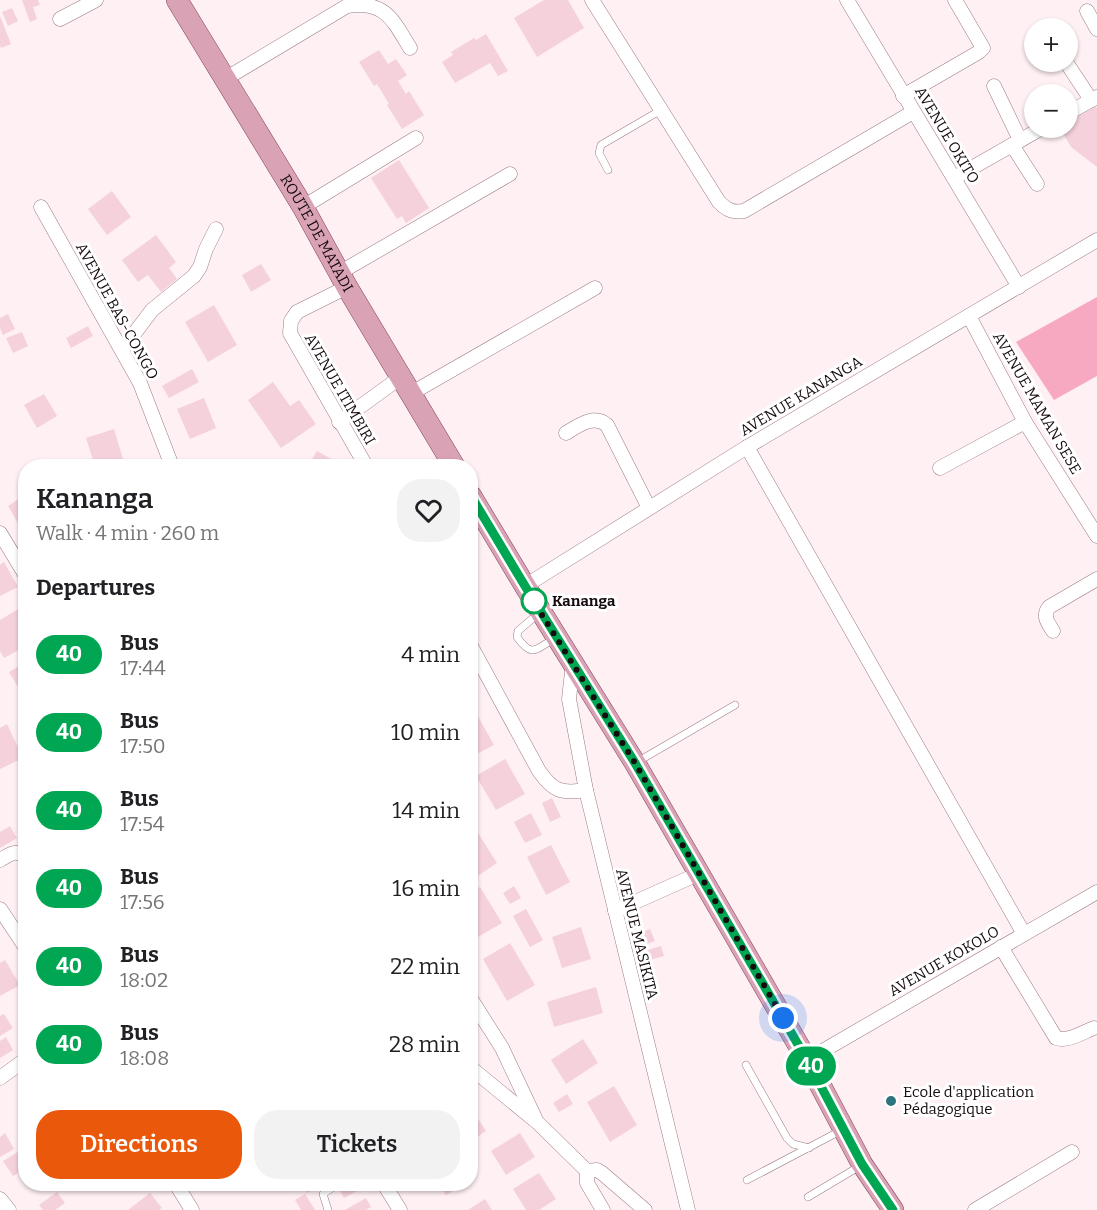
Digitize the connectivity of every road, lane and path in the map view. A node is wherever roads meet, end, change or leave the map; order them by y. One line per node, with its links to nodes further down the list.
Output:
1 (96, 0): 7 (street)
2 (177, 0): 11 (main road, ROUTE DE MATADI)
3 (592, 0): 16 (street)
4 (847, 0): 13 (street, AVENUE OKITO)
5 (955, 0): 13 (street)
6 (1087, 11): 8 (street)
7 (60, 20)
8 (1097, 29)
9 (410, 48): 11 (street)
10 (1074, 72): 14 (street)
11 (225, 80): 26 (main road, ROUTE DE MATADI)
12 (994, 86): 20 (street)
13 (903, 96): 17 (street, AVENUE OKITO)
14 (1094, 98): 15 (street)
15 (1078, 107)
16 (662, 110): 17 (street); 21 (lane)
17 (913, 112): 23 (street, AVENUE OKITO)
18 (416, 138): 26 (street)
19 (1024, 138): 20 (street)
20 (1016, 142): 23 (street); 24 (street)
21 (609, 170)
22 (510, 174): 29 (street, AVENUE ITIMBIRI)
23 (954, 178): 30 (street, AVENUE OKITO)
24 (1037, 183)
25 (41, 207): 33 (street, AVENUE BAS-CONGO)
26 (303, 207): 29 (main road, ROUTE DE MATADI)
27 (216, 229): 33 (street)
28 (1097, 240): 30 (street, AVENUE KANANGA)
29 (343, 280): 34 (main road, ROUTE DE MATADI); 35 (street, AVENUE ITIMBIRI)
30 (1019, 287): 32 (street, AVENUE KANANGA)
31 (595, 288): 34 (street)
32 (969, 316): 36 (street, AVENUE MAMAN SESE); 38 (street, AVENUE KANANGA)
33 (122, 350): 39 (street, AVENUE BAS-CONGO)
34 (405, 386): 35 (street); 41 (main road, ROUTE DE MATADI)
35 (339, 422): 40 (street, AVENUE ITIMBIRI)
36 (1025, 422): 42 (street); 46 (street, AVENUE MAMAN SESE)
37 (567, 433): 44 (street)
38 (747, 447): 44 (street, AVENUE KANANGA); 64 (street)
39 (169, 459)
40 (362, 459)
41 (450, 459)
42 (940, 468)
43 (478, 508): 49 (main road)
44 (649, 508): 49 (street, AVENUE KANANGA)
45 (0, 533): 47 (street)
46 (1097, 536)
47 (18, 563)
48 (1097, 579): 51 (street)
49 (525, 586): 50 (main road)
50 (541, 611): 52 (main road); 52 (lane)
51 (1053, 632)
52 (557, 637): 54 (main road)
53 (478, 659): 57 (street)
54 (573, 663): 56 (main road); 57 (street, AVENUE MASIKITA)
55 (735, 705): 56 (lane)
56 (635, 763): 60 (main road)
57 (586, 790): 63 (street, AVENUE MASIKITA)
58 (18, 852): 59 (street)
59 (0, 860)
60 (698, 874): 63 (street); 69 (main road)
61 (1097, 892): 64 (street, AVENUE KOKOLO)
62 (0, 909): 65 (street)
63 (615, 911): 92 (street, AVENUE MASIKITA)
64 (1024, 934): 66 (street, AVENUE KOKOLO)
65 (18, 936)
66 (1001, 947): 68 (street); 69 (street, AVENUE KOKOLO)
67 (478, 1010): 74 (street)
68 (1094, 1028)
69 (807, 1060): 75 (main road)
70 (18, 1065): 73 (street)
71 (746, 1065): 76 (lane)
72 (478, 1074): 74 (street)
73 (0, 1078)
74 (537, 1122): 79 (street)
75 (844, 1129): 76 (lane); 78 (main road)
76 (809, 1148): 80 (lane)
77 (1072, 1152): 94 (street)
78 (862, 1164): 84 (lane); 93 (main road)
79 (587, 1171): 90 (street); 91 (street)
80 (747, 1180)
81 (180, 1191): 87 (street)
82 (328, 1191): 88 (lane)
83 (388, 1191): 89 (street)
84 (808, 1197)
85 (0, 1199): 86 (street)
86 (9, 1210)
87 (192, 1210)
88 (328, 1210)
89 (400, 1210)
90 (603, 1210)
91 (645, 1210)
92 (688, 1210)
93 (893, 1210)
94 (975, 1210)

